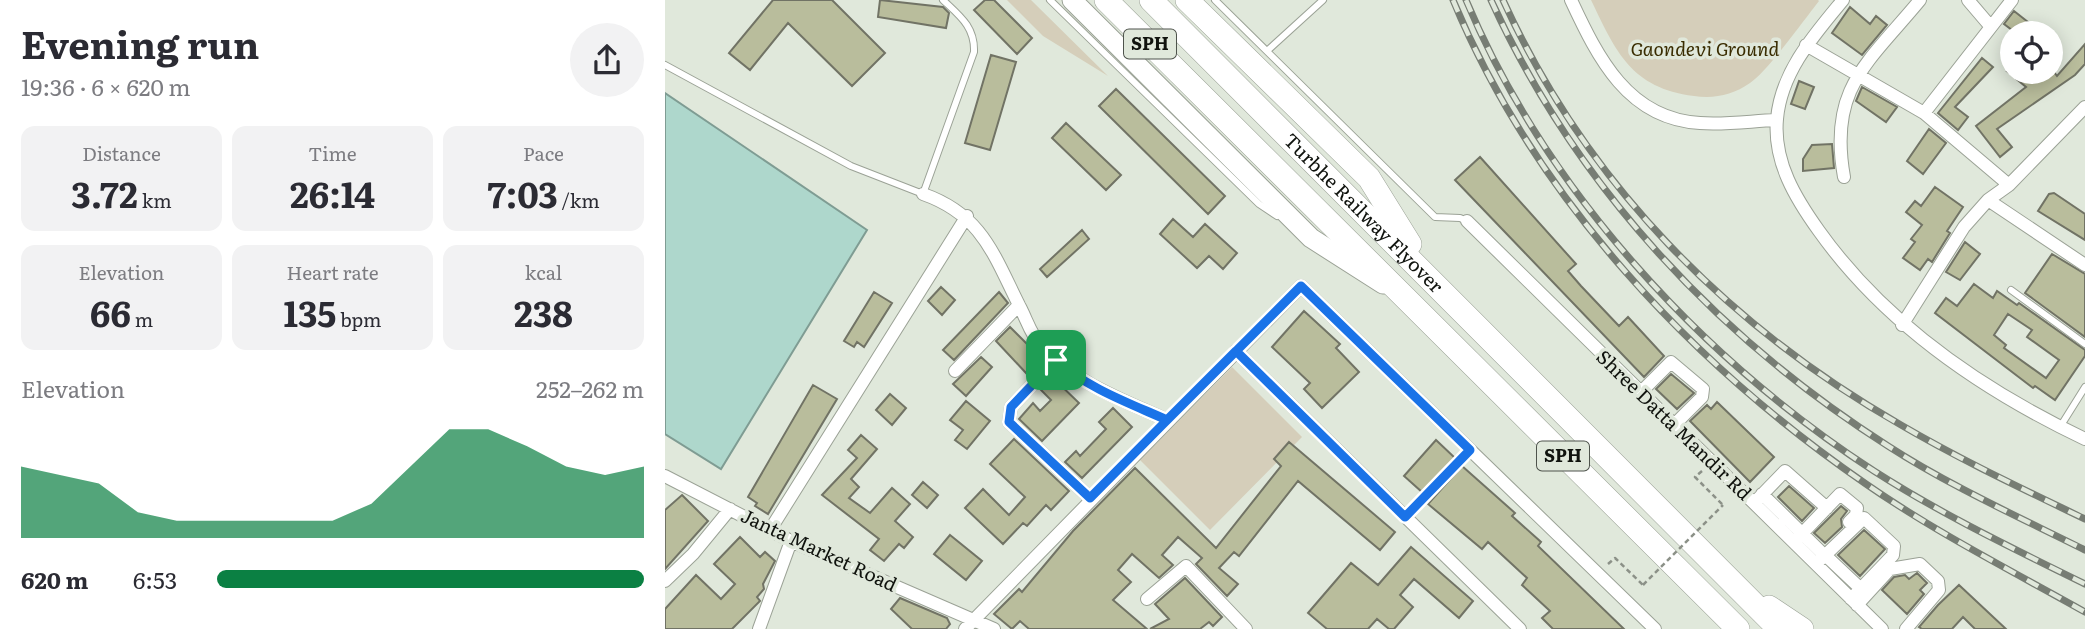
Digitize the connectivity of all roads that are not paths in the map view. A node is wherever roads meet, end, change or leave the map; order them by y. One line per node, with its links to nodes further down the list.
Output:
1 (943, 0): 25 (lane)
2 (1050, 0): 29 (lane)
3 (1072, 0): 29 (main road)
4 (1106, 0): 34 (highway, Turbhe Railway Flyover / SPH)
5 (1131, 0): 30 (highway)
6 (1151, 0): 30 (highway, Turbhe Railway Flyover / SPH)
7 (1187, 0): 32 (highway, Turbhe Railway Flyover)
8 (1215, 0): 17 (lane)
9 (1323, 0): 17 (lane)
10 (1571, 0): 22 (street)
11 (1843, 0): 16 (street)
12 (1920, 0): 19 (street)
13 (1968, 0): 15 (street)
14 (2012, 0): 15 (street)
15 (1991, 27): 21 (street)
16 (1806, 45): 19 (street); 22 (street)
17 (1267, 51): 28 (lane)
18 (665, 65): 25 (lane)
19 (1858, 75): 21 (street); 23 (street)
20 (2085, 107): 24 (street)
21 (1924, 113): 24 (street)
22 (1776, 120): 36 (street)
23 (1844, 177)
24 (2008, 185): 26 (street)
25 (923, 194): 27 (street)
26 (1988, 200): 31 (street); 36 (street)
27 (967, 216): 35 (street); 54 (street)
28 (1467, 221): 42 (street, Shree Datta Mandir Rd)
29 (1311, 237): 34 (main road)
30 (1392, 239): 32 (highway, Turbhe Railway Flyover / SPH)
31 (2085, 265)
32 (1432, 279): 59 (highway, SPH)
33 (2011, 290): 37 (lane)
34 (1408, 301): 64 (highway, SPH)
35 (1019, 305): 39 (street); 40 (street)
36 (1902, 325): 45 (street)
37 (2085, 344)
38 (1236, 351): 43 (street); 47 (street); 53 (street)
39 (1056, 360): 43 (street); 49 (street)
40 (955, 371)
41 (2085, 387): 45 (lane)
42 (1640, 392): 44 (street, Shree Datta Mandir Rd); 44 (street)
43 (1167, 420): 49 (street)
44 (1674, 425): 50 (street, Shree Datta Mandir Rd)
45 (2060, 427): 46 (street)
46 (2085, 439)
47 (1470, 450): 53 (lane); 70 (street)
48 (665, 476): 52 (street, Janta Market Road)
49 (1090, 498): 63 (street)
50 (1758, 499): 51 (street); 55 (street, Shree Datta Mandir Rd)
51 (1827, 508): 55 (street); 57 (street)
52 (730, 509): 54 (street, Janta Market Road); 58 (street)
53 (1405, 517): 65 (street)
54 (770, 530): 56 (street, Janta Market Road)
55 (1798, 538): 57 (street, Shree Datta Mandir Rd)
56 (791, 541): 63 (street, Janta Market Road); 66 (street)
57 (1819, 558): 60 (street); 60 (street); 62 (street, Shree Datta Mandir Rd)
58 (665, 581)
59 (1740, 588): 72 (highway, SPH); 73 (highway)
60 (1860, 589): 62 (street)
61 (1147, 599): 69 (street)
62 (1854, 602): 74 (street, Shree Datta Mandir Rd); 75 (street)
63 (975, 620): 67 (street); 68 (street, Janta Market Road)
64 (1724, 620): 71 (highway, SPH)
65 (1515, 627)
66 (759, 629)
67 (965, 629)
68 (993, 629)
69 (1245, 629)
70 (1655, 629)
71 (1738, 629)
72 (1779, 629)
73 (1802, 629)
74 (1882, 629)
75 (1906, 629)

